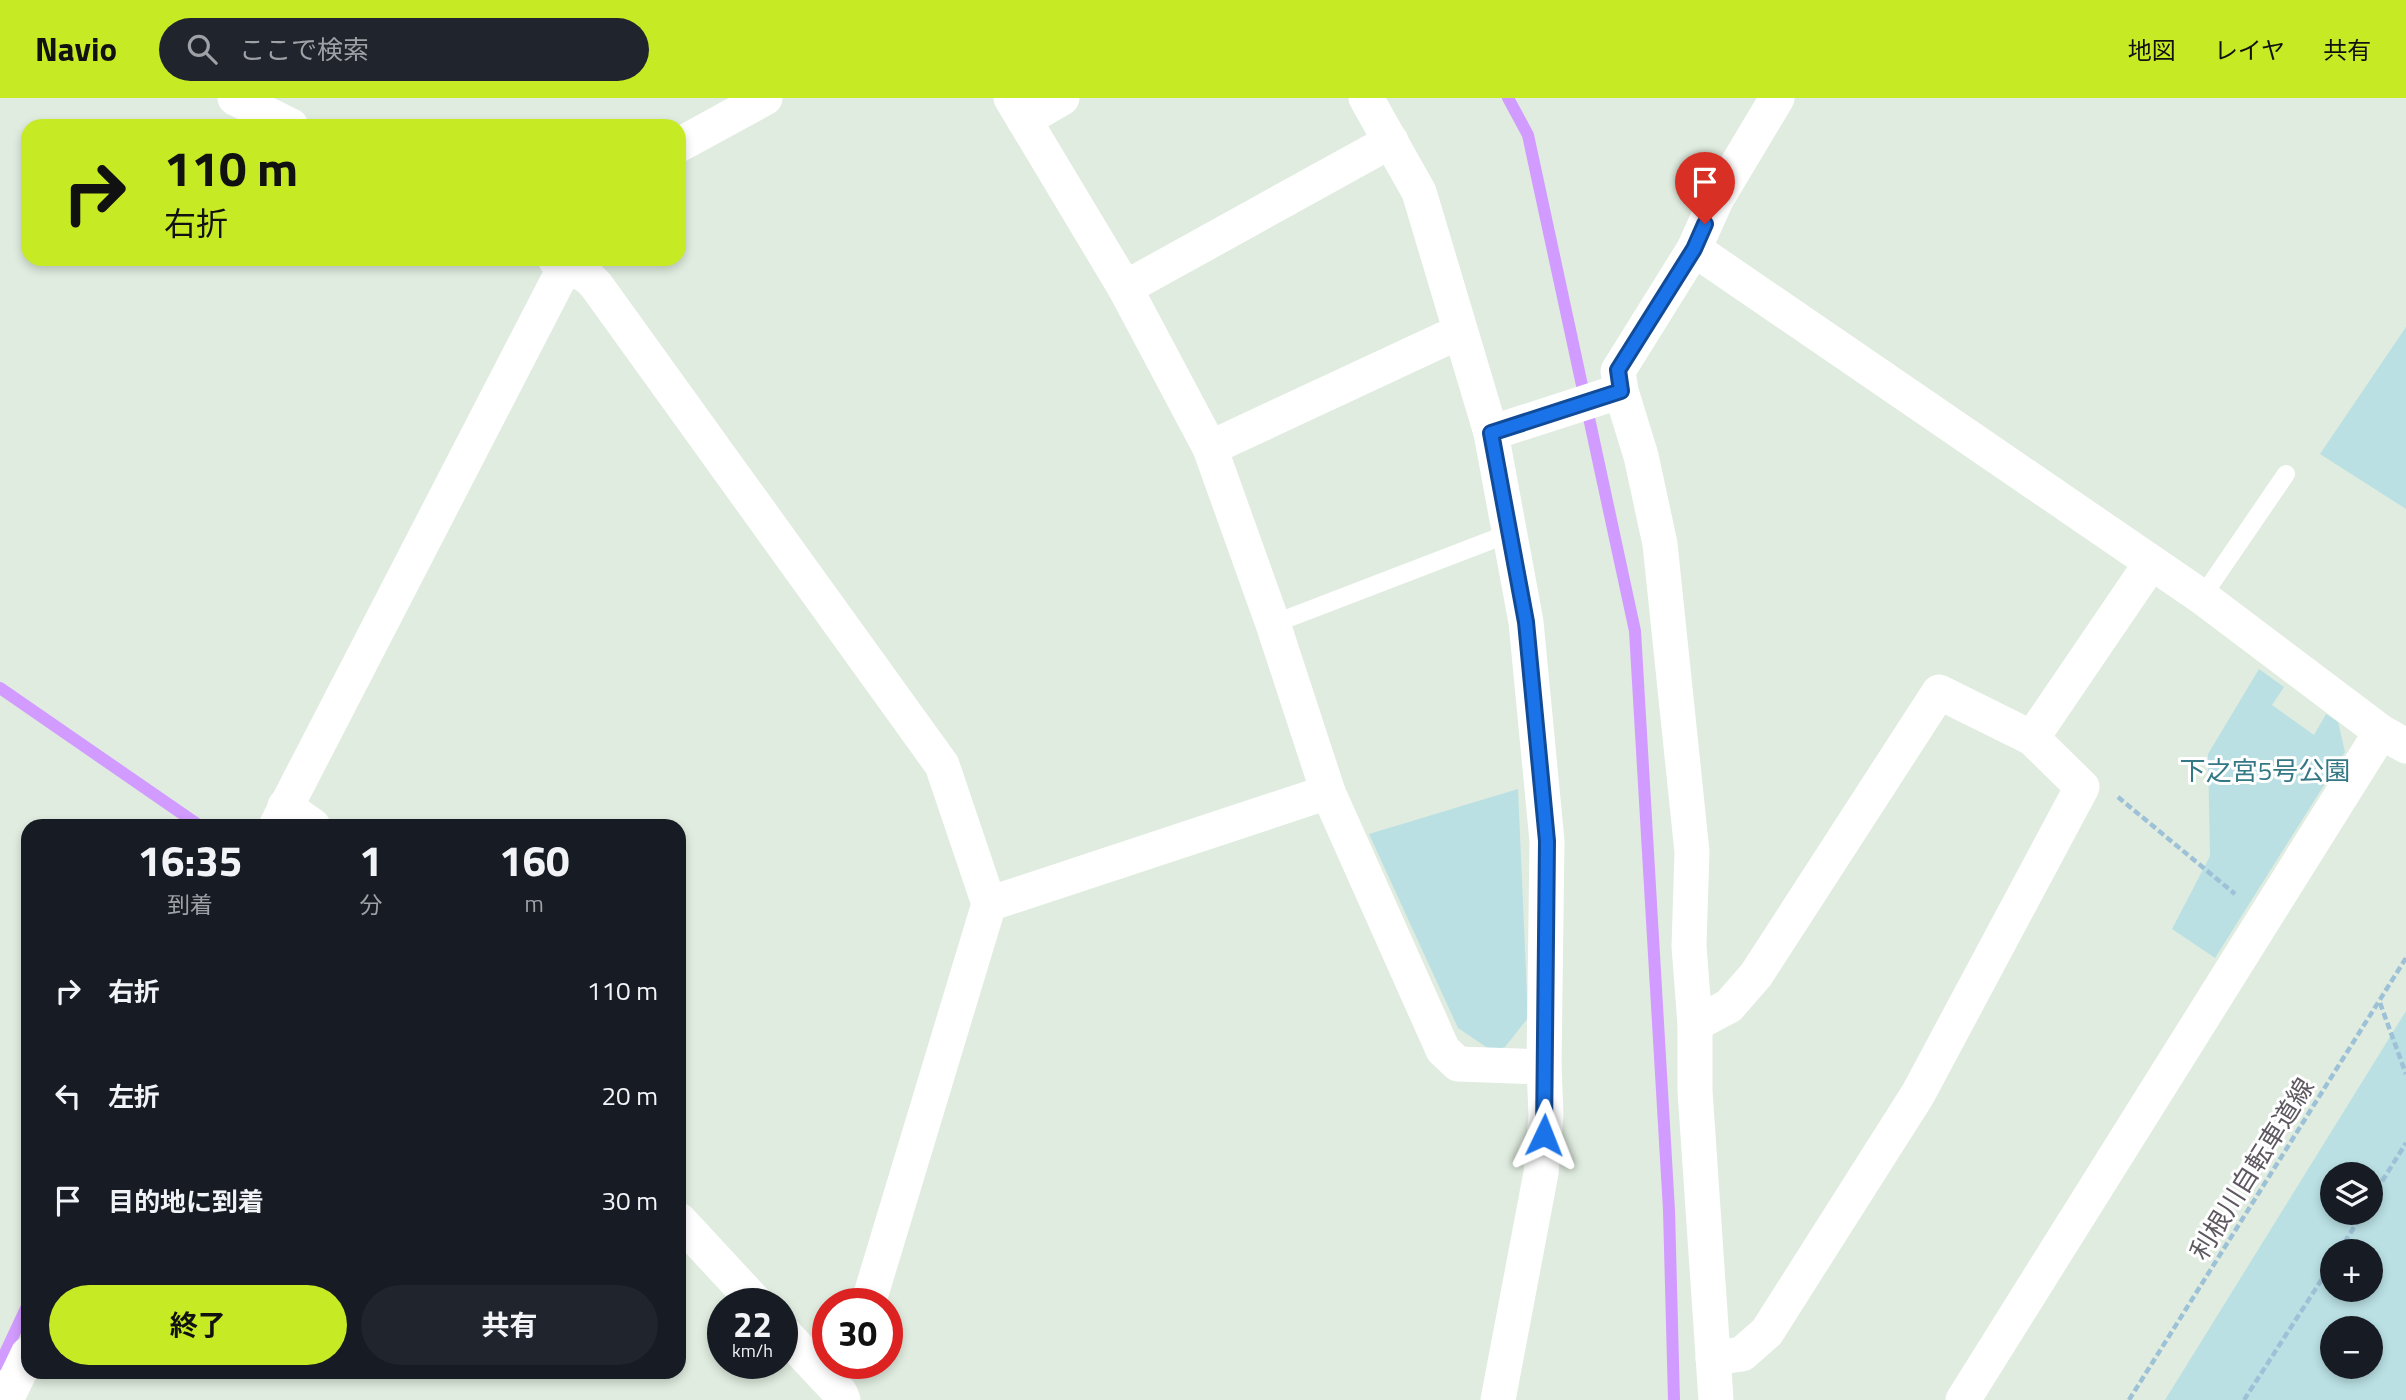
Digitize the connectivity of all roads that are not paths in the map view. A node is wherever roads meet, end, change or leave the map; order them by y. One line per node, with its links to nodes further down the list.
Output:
1 (235, 98): 7 (street)
2 (765, 98): 8 (street)
3 (1062, 98): 6 (street)
4 (1366, 98): 9 (street)
5 (1777, 98): 10 (street)
6 (1018, 109): 13 (street)
7 (277, 119)
8 (686, 141)
9 (1391, 141): 13 (street); 14 (street)
10 (1694, 249): 15 (street); 20 (street)
11 (561, 266): 26 (street)
12 (572, 266): 27 (street)
13 (1125, 288): 17 (street)
14 (1459, 332): 16 (street); 17 (street)
15 (1621, 391): 16 (street); 28 (street)
16 (1491, 433): 19 (street)
17 (1210, 448): 22 (street)
18 (2286, 474): 21 (lane)
19 (1510, 533): 22 (lane); 29 (street)
20 (2151, 563): 21 (street); 23 (street)
21 (2202, 597): 24 (street)
22 (1273, 624): 25 (street)
23 (2032, 738): 28 (street); 34 (street)
24 (2394, 739): 40 (street)
25 (1328, 792): 27 (street); 29 (street)
26 (280, 816)
27 (989, 904): 32 (street)
28 (1695, 1024): 34 (street)
29 (1544, 1067): 38 (street)
30 (686, 1228): 31 (street)
31 (742, 1288)
32 (873, 1288)
33 (798, 1345): 36 (street)
34 (1713, 1358): 39 (street)
35 (21, 1369): 37 (street)
36 (844, 1385)
37 (6, 1400)
38 (1498, 1400)
39 (1716, 1400)
40 (1964, 1400)

